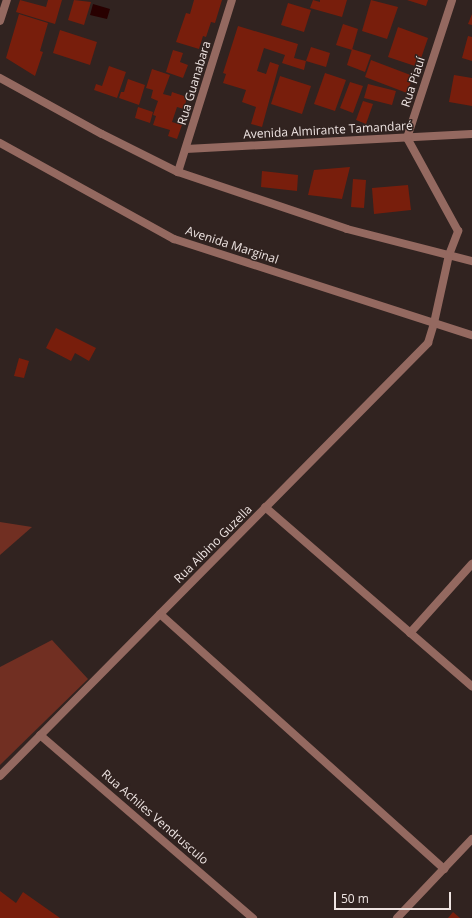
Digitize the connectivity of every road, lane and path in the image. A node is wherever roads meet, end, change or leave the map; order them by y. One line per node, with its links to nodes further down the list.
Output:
1 (7, 0): 4 (street)
2 (232, 0): 9 (street, Rua Guanabara)
3 (452, 0): 7 (street, Rua Piauí)
4 (0, 21)
5 (0, 78): 10 (street)
6 (472, 134): 7 (street, Avenida Almirante Tamandaré)
7 (407, 138): 9 (street, Avenida Almirante Tamandaré); 11 (street)
8 (0, 143): 13 (street, Avenida Marginal)
9 (186, 149): 10 (street, Rua Guanabara)
10 (178, 172): 11 (street)
11 (450, 255): 12 (street); 13 (street, Rua Albino Guzella)
12 (472, 260)
13 (434, 323): 14 (street, Avenida Marginal); 15 (street, Rua Albino Guzella)
14 (472, 335)
15 (265, 507): 17 (street, Rua Albino Guzella); 18 (street)
16 (472, 564): 18 (street)
17 (160, 614): 20 (street, Rua Albino Guzella); 23 (street)
18 (410, 633): 19 (street)
19 (472, 686)
20 (40, 735): 21 (street, Rua Albino Guzella); 24 (street, Rua Achiles Vendrusculo)
21 (0, 776)
22 (472, 838): 23 (street)
23 (444, 869): 25 (street)
24 (253, 918)
25 (397, 918)

